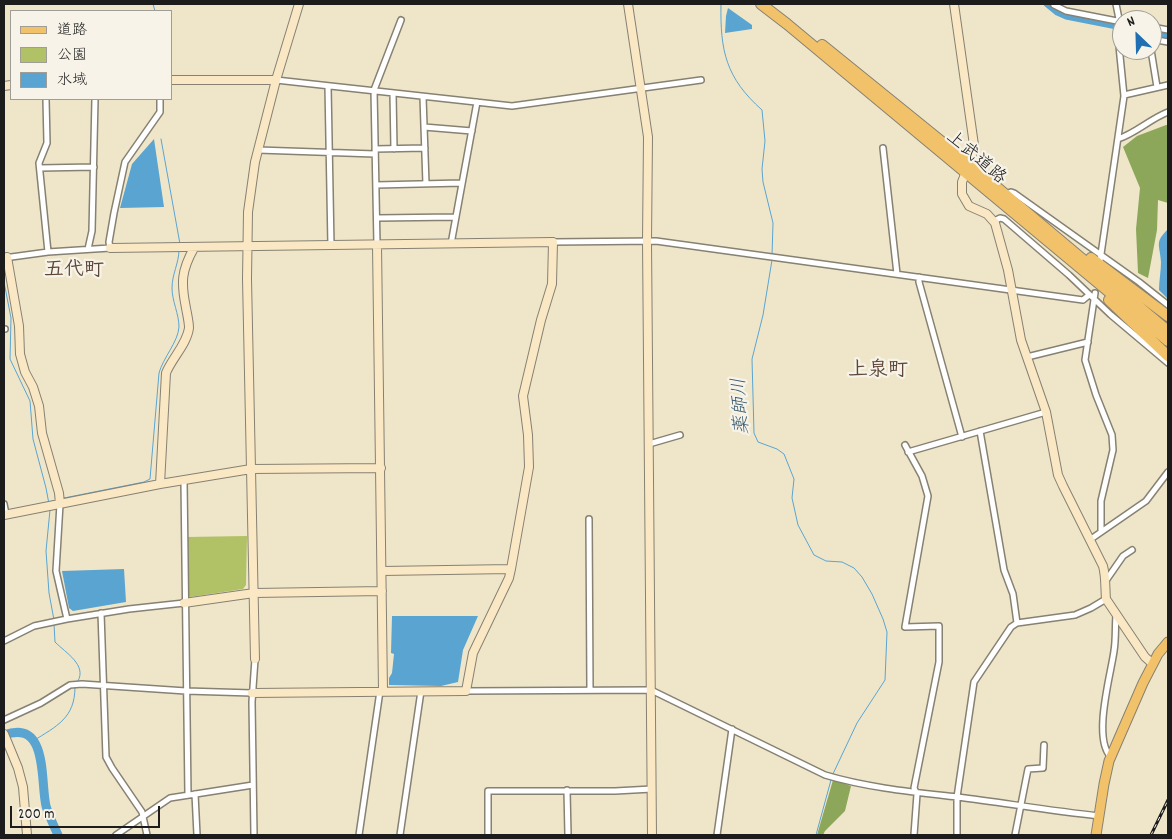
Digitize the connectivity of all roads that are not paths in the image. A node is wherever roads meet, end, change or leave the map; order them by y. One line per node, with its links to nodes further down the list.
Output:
1 (628, 4): 17 (street)
2 (761, 4): 38 (highway, 上武道路)
3 (771, 4): 38 (highway, 上武道路)
4 (954, 4): 38 (street)
5 (296, 5): 12 (street)
6 (1054, 5): 8 (street)
7 (401, 20): 18 (street)
8 (1112, 25)
9 (1122, 60): 20 (street)
10 (1153, 60): 16 (street)
11 (172, 80): 12 (street)
12 (276, 80): 15 (street); 33 (street)
13 (701, 80): 17 (street)
14 (1168, 84): 16 (street)
15 (328, 86): 18 (street); 35 (street)
16 (1157, 87): 20 (street)
17 (641, 88): 25 (street); 47 (street)
18 (374, 90): 19 (street); 34 (street)
19 (393, 93): 21 (street); 32 (street)
20 (1124, 94): 29 (street)
21 (423, 97): 25 (street); 27 (street)
22 (46, 100): 37 (street)
23 (95, 100): 36 (street)
24 (160, 100): 52 (street)
25 (478, 102): 28 (street)
26 (1168, 112): 29 (street)
27 (424, 126): 28 (street); 30 (street)
28 (472, 130): 39 (street)
29 (1118, 139): 58 (street)
30 (425, 148): 32 (street); 40 (street)
31 (883, 148): 59 (street)
32 (394, 149): 34 (street)
33 (258, 150): 35 (street); 54 (street)
34 (375, 151): 35 (street); 41 (street)
35 (329, 152): 51 (street)
36 (94, 166): 37 (street); 55 (street)
37 (40, 168): 56 (street)
38 (968, 168): 42 (highway, 上武道路); 45 (highway, 上武道路); 46 (street)
39 (462, 183): 40 (street); 43 (street)
40 (426, 184): 41 (street)
41 (376, 185): 44 (street)
42 (1006, 195): 45 (highway, 上武道路); 58 (street)
43 (456, 217): 44 (street); 49 (street)
44 (377, 218): 50 (street)
45 (1028, 219): 66 (highway); 67 (highway, 上武道路); 68 (highway, 上武道路); 70 (highway)
46 (994, 221): 61 (street); 63 (street)
47 (647, 241): 48 (street); 59 (street); 77 (street)
48 (553, 242): 49 (street); 92 (street)
49 (451, 244): 50 (street)
50 (378, 245): 51 (street); 80 (street)
51 (330, 246): 54 (street)
52 (110, 248): 53 (street); 55 (street)
53 (194, 248): 54 (street); 84 (street)
54 (248, 248): 81 (street)
55 (88, 249): 56 (street)
56 (48, 252): 57 (street)
57 (6, 257): 86 (street)
58 (1100, 258): 65 (street)
59 (897, 274): 60 (street)
60 (919, 277): 61 (street); 76 (street)
61 (1012, 289): 63 (street); 71 (street)
62 (1095, 293): 64 (street)
63 (1089, 295): 64 (street)
64 (1094, 300): 69 (street); 72 (street)
65 (1168, 305)
66 (1168, 316)
67 (1168, 331)
68 (1168, 341)
69 (1088, 342): 71 (street); 89 (street)
70 (1168, 356)
71 (1027, 357): 73 (street)
72 (1168, 363)
73 (1046, 412): 74 (street); 90 (street)
74 (980, 431): 76 (street); 102 (street)
75 (680, 435): 77 (street)
76 (962, 437): 79 (street)
77 (649, 444): 109 (street)
78 (905, 445): 79 (street)
79 (908, 452): 124 (street)
80 (381, 468): 81 (street); 93 (street)
81 (251, 469): 83 (street); 96 (street)
82 (1168, 472): 89 (street)
83 (184, 481): 84 (street); 98 (street)
84 (160, 484): 86 (street)
85 (4, 504): 87 (street)
86 (60, 504): 87 (street); 101 (street)
87 (5, 515)
88 (589, 519): 108 (street)
89 (1101, 531): 90 (street)
90 (1091, 539): 94 (street)
91 (1132, 550): 94 (street)
92 (511, 569): 93 (street); 113 (street)
93 (382, 571): 95 (street)
94 (1105, 582): 97 (street)
95 (382, 591): 96 (street); 111 (street)
96 (254, 593): 98 (street); 105 (street)
97 (1106, 599): 100 (street); 102 (street)
98 (184, 603): 99 (street); 110 (street)
99 (101, 613): 101 (street); 107 (street)
100 (1116, 616): 106 (street); 119 (street)
101 (67, 619): 103 (street)
102 (1017, 623): 126 (street)
103 (4, 640)
104 (1168, 642): 106 (main road)
105 (255, 659): 114 (street)
106 (1153, 664): 119 (main road)
107 (104, 686): 110 (street); 115 (street); 129 (street)
108 (590, 690): 109 (street); 113 (street)
109 (651, 690): 116 (street); 121 (street)
110 (186, 691): 114 (street); 125 (street)
111 (382, 691): 112 (street); 114 (street); 135 (street)
112 (421, 691): 113 (street); 136 (street)
113 (466, 691)
114 (252, 693): 120 (street)
115 (4, 720)
116 (732, 729): 124 (street); 140 (street)
117 (4, 736): 130 (street)
118 (1044, 745): 127 (street)
119 (1111, 757): 128 (main road)
120 (253, 785): 123 (street); 134 (street)
121 (652, 789): 122 (street); 139 (street)
122 (567, 790): 137 (street); 138 (street)
123 (195, 794): 125 (street); 133 (street)
124 (917, 794): 126 (street); 141 (street)
125 (188, 795): 129 (street)
126 (957, 797): 127 (street); 142 (street)
127 (1021, 806): 128 (street); 143 (street)
128 (1099, 816): 144 (main road)
129 (143, 817): 131 (street); 132 (street)
130 (27, 835)
131 (116, 835)
132 (147, 835)
133 (197, 835)
134 (254, 835)
135 (359, 835)
136 (400, 835)
137 (488, 835)
138 (568, 835)
139 (652, 835)
140 (717, 835)
141 (914, 835)
142 (956, 835)
143 (1015, 835)
144 (1096, 835)

